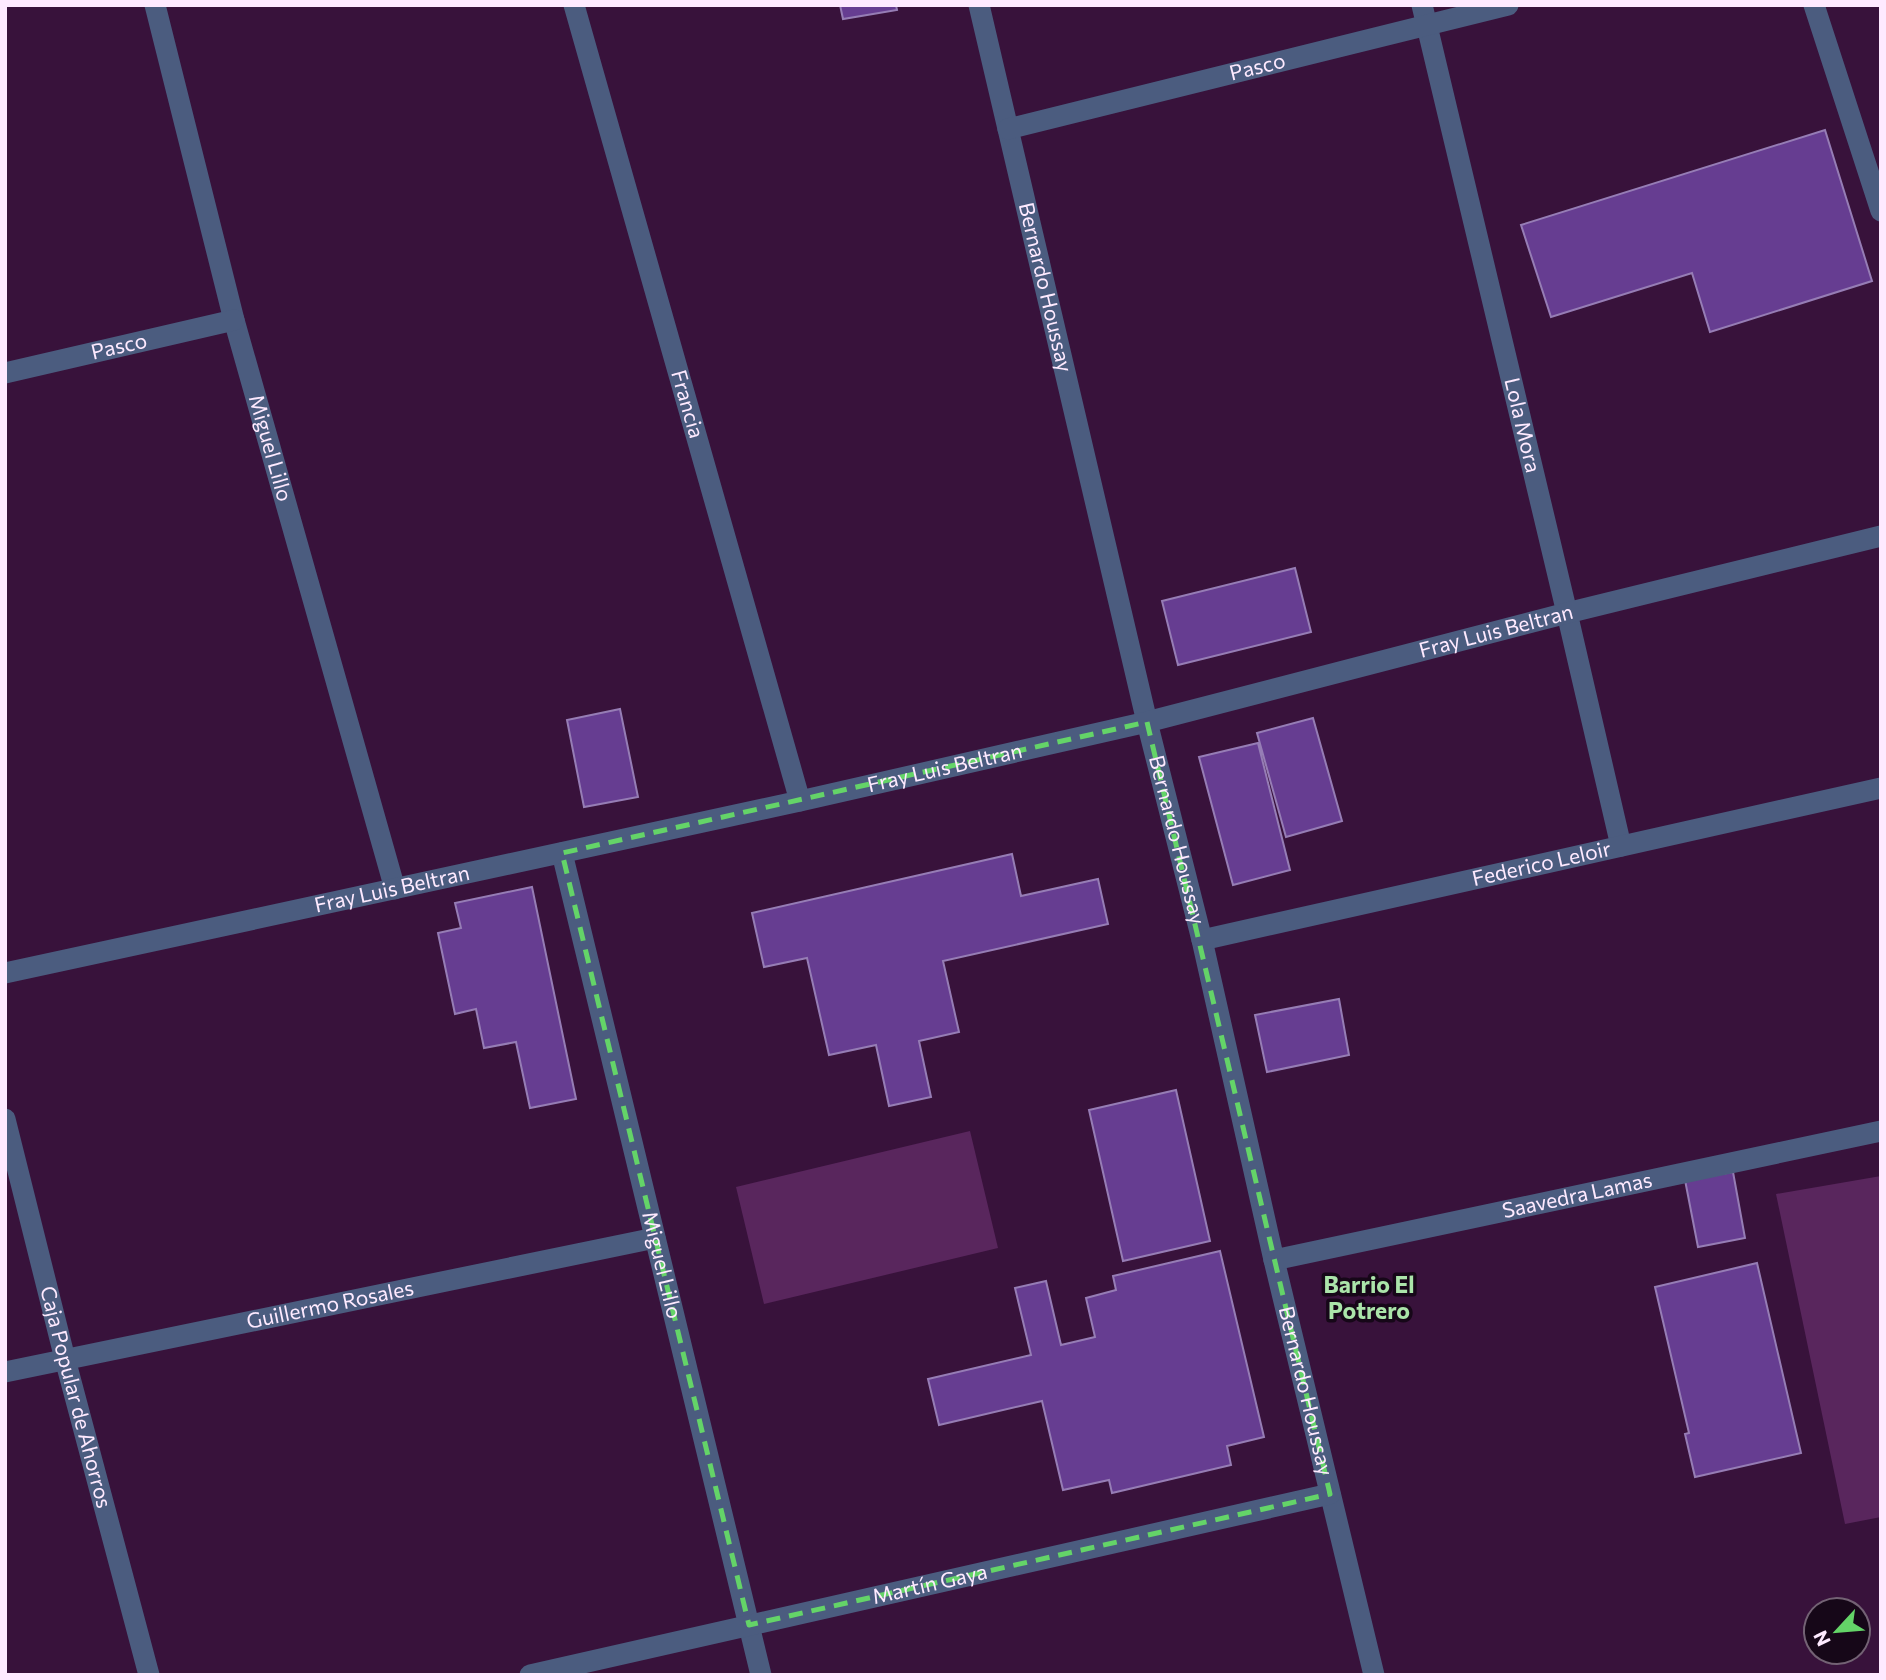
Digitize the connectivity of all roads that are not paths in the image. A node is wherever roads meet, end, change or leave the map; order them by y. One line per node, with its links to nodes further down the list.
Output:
1 (155, 5): 9 (street, Miguel Lillo)
2 (575, 5): 15 (street, Francia)
3 (979, 5): 7 (street, Bernardo Houssay)
4 (1508, 5): 6 (street, Pasco)
5 (1814, 5): 8 (street)
6 (1425, 15): 7 (street, Pasco); 12 (street, Lola Mora)
7 (1008, 129): 13 (street, Bernardo Houssay)
8 (1881, 211)
9 (234, 320): 10 (street, Pasco); 18 (street, Miguel Lillo)
10 (5, 373)
11 (1881, 536): 12 (street, Fray Luis Beltran)
12 (1567, 613): 13 (street, Fray Luis Beltran); 16 (street, Lola Mora)
13 (1147, 722): 15 (street, Fray Luis Beltran); 19 (street, Bernardo Houssay)
14 (1881, 788): 16 (street, Federico Leloir)
15 (800, 801): 17 (street, Fray Luis Beltran)
16 (1621, 846): 19 (street, Federico Leloir)
17 (562, 853): 18 (street, Fray Luis Beltran); 23 (street, Miguel Lillo)
18 (395, 888): 20 (street, Fray Luis Beltran)
19 (1202, 940): 24 (street, Bernardo Houssay)
20 (5, 973)
21 (5, 1119): 25 (street, Caja Popular de Ahorros)
22 (1881, 1130): 24 (street, Saavedra Lamas)
23 (655, 1238): 25 (street, Guillermo Rosales); 28 (street, Miguel Lillo)
24 (1274, 1260): 27 (street, Bernardo Houssay)
25 (65, 1359): 26 (street, Guillermo Rosales); 29 (street, Caja Popular de Ahorros)
26 (5, 1372)
27 (1330, 1494): 28 (street, Martín Gaya); 32 (street, Bernardo Houssay)
28 (749, 1625): 30 (street, Martín Gaya); 31 (street, Miguel Lillo)
29 (149, 1675)
30 (530, 1675)
31 (761, 1675)
32 (1374, 1675)

